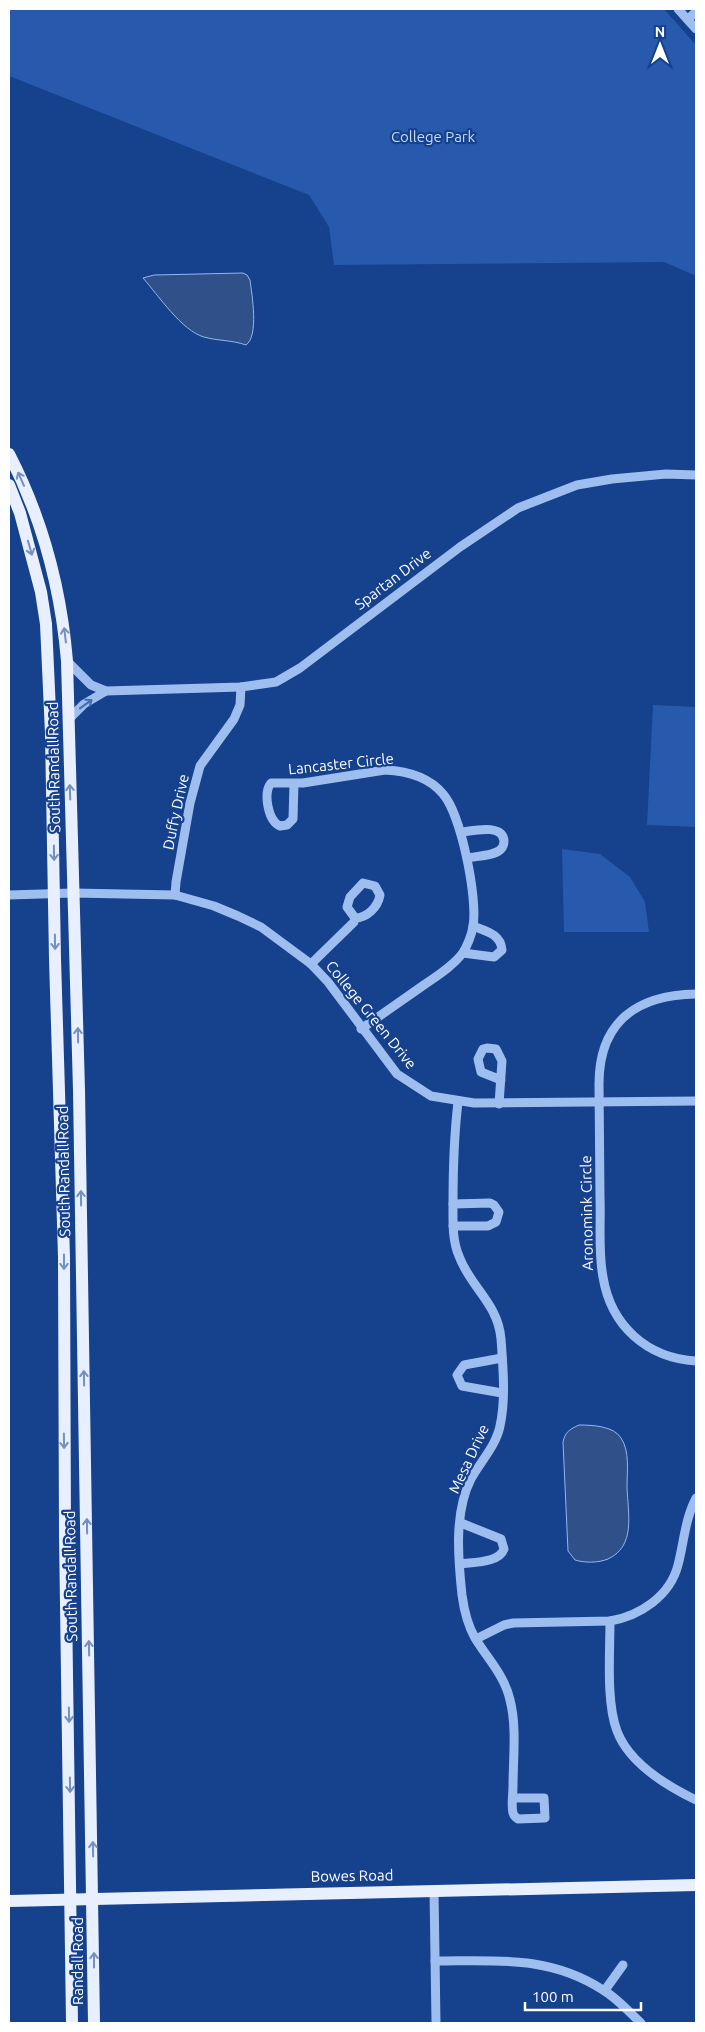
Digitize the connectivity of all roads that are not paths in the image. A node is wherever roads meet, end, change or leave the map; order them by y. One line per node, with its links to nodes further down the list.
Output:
1 (678, 9): 3 (street)
2 (696, 12): 3 (street)
3 (688, 19): 4 (street)
4 (696, 29)
5 (9, 454): 8 (main road, South Randall Road, one-way to 5)
6 (696, 475): 9 (street, Spartan Drive)
7 (9, 485): 16 (main road, South Randall Road, one-way to 16)
8 (67, 661): 10 (street); 11 (main road, South Randall Road)
9 (240, 687): 10 (street, Spartan Drive); 18 (street, Duffy Drive)
10 (106, 691): 11 (street, Spartan Drive, one-way to 10)
11 (69, 719): 15 (main road, South Randall Road, one-way to 11)
12 (294, 783): 12 (street, Lancaster Circle); 13 (street, Lancaster Circle)
13 (462, 832): 14 (street, Lancaster Circle); 14 (street)
14 (467, 858): 20 (street, Lancaster Circle)
15 (73, 893): 16 (street, College Green Drive); 18 (street, College Green Drive); 45 (main road, South Randall Road, one-way to 15)
16 (54, 894): 17 (street, College Green Drive); 44 (main road, South Randall Road, one-way to 44)
17 (9, 895)
18 (175, 895): 22 (street, College Green Drive)
19 (355, 918): 22 (street)
20 (473, 926): 21 (street, Lancaster Circle); 21 (street)
21 (463, 953): 24 (street, Lancaster Circle)
22 (311, 964): 24 (street, College Green Drive)
23 (696, 994): 28 (street, Aronomink Circle)
24 (361, 1028): 26 (street, College Green Drive)
25 (501, 1080): 29 (street)
26 (458, 1102): 29 (street, College Green Drive); 30 (street, Mesa Drive)
27 (696, 1102): 28 (street, College Green Drive)
28 (599, 1103): 29 (street, College Green Drive); 33 (street, Aronomink Circle)
29 (499, 1104)
30 (453, 1204): 31 (street, Mesa Drive); 31 (street)
31 (454, 1226): 32 (street, Mesa Drive)
32 (502, 1358): 34 (street, Mesa Drive); 34 (street)
33 (696, 1361)
34 (502, 1393): 36 (street, Mesa Drive)
35 (696, 1498): 38 (street)
36 (461, 1523): 37 (street, Mesa Drive); 37 (street)
37 (460, 1564): 39 (street, Mesa Drive)
38 (610, 1621): 39 (street); 41 (street)
39 (476, 1639): 40 (street, Mesa Drive)
40 (513, 1798)
41 (696, 1800)
42 (696, 1885): 43 (main road, Bowes Road)
43 (434, 1890): 45 (main road, Bowes Road); 47 (street)
44 (72, 1898): 45 (main road, Bowes Road); 46 (main road, Bowes Road); 50 (main road, Randall Road)
45 (94, 1898): 51 (main road, Randall Road, one-way to 45)
46 (9, 1900)
47 (435, 1961): 49 (street); 52 (street)
48 (623, 1965): 49 (street)
49 (605, 1990): 53 (street)
50 (72, 2023)
51 (94, 2023)
52 (436, 2023)
53 (640, 2023)

